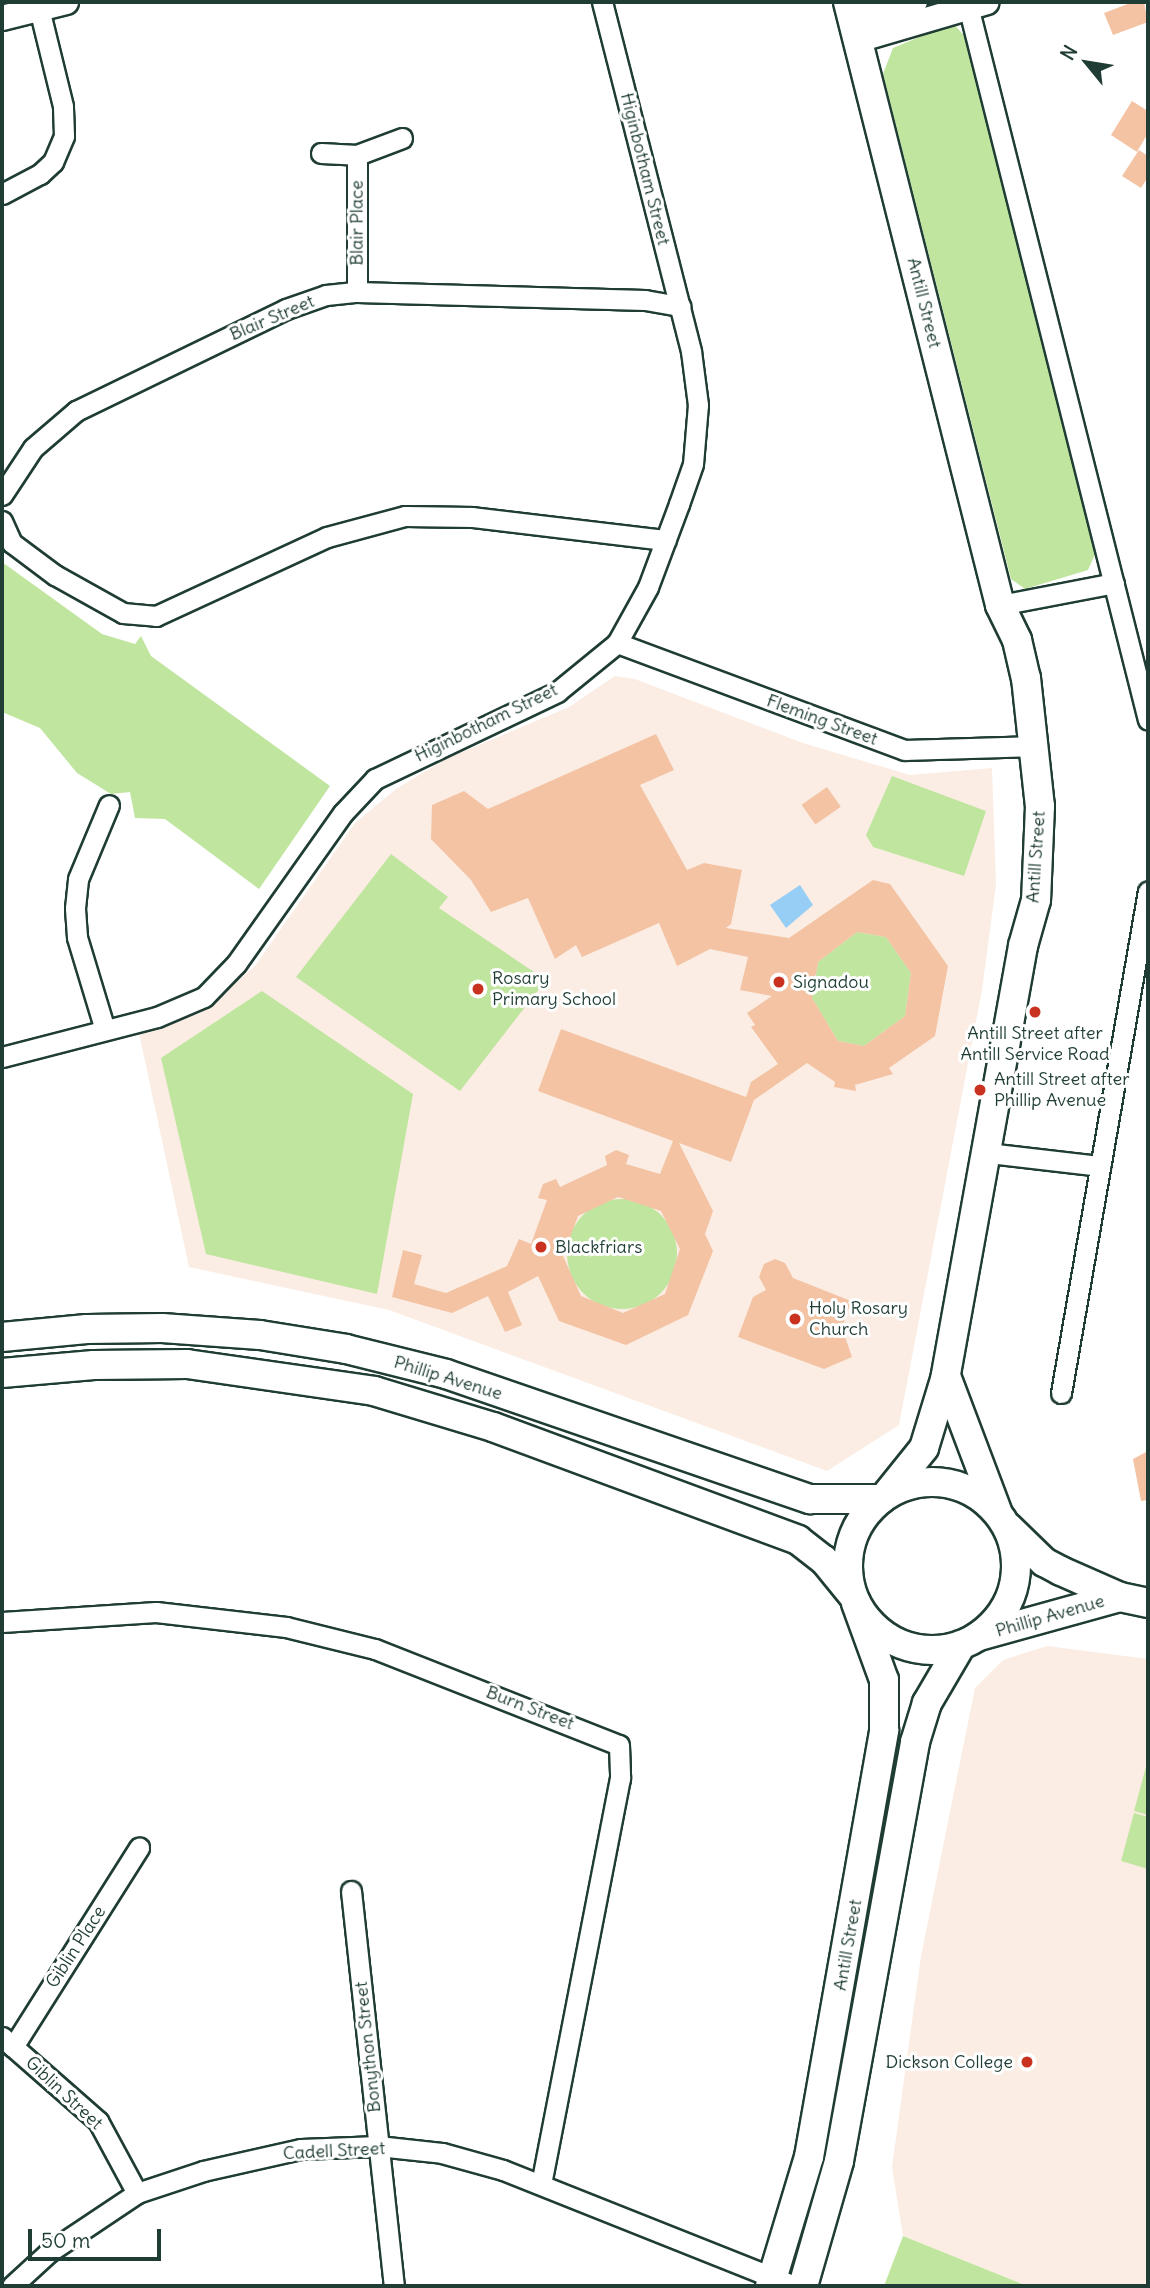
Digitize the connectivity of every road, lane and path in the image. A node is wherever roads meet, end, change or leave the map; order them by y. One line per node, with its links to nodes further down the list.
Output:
1 (66, 2): 5 (street)
2 (602, 2): 13 (street, Higinbotham Street)
3 (915, 2): 7 (street)
4 (974, 4): 7 (street); 17 (street)
5 (39, 8): 6 (street); 11 (street)
6 (2, 18)
7 (853, 20): 18 (main road, Antill Street)
8 (402, 138): 10 (street, Blair Place)
9 (321, 153): 10 (street, Blair Place)
10 (356, 155): 12 (street, Blair Place)
11 (2, 194)
12 (357, 292): 13 (street, Blair Street); 14 (street, Blair Street)
13 (680, 306): 16 (street, Higinbotham Street)
14 (2, 495)
15 (2, 521): 16 (street)
16 (666, 540): 19 (street, Higinbotham Street)
17 (1114, 583): 18 (street); 20 (street)
18 (1000, 605): 21 (main road, Antill Street)
19 (617, 643): 21 (street, Fleming Street); 24 (street, Higinbotham Street)
20 (1148, 720)
21 (1028, 747): 26 (main road, Antill Street)
22 (109, 805): 24 (street)
23 (1148, 891): 27 (street)
24 (105, 1030): 25 (street, Higinbotham Street)
25 (2, 1057)
26 (988, 1153): 27 (street); 30 (main road, Antill Street)
27 (1100, 1166): 31 (street)
28 (2, 1337): 32 (main road, Phillip Avenue)
29 (2, 1373): 35 (main road, Phillip Avenue)
30 (947, 1376): 32 (main road, Antill Street); 33 (main road)
31 (1061, 1393)
32 (884, 1497): 33 (main road); 35 (main road)
33 (1001, 1517): 34 (main road, Phillip Avenue); 38 (main road)
34 (1120, 1597): 36 (main road, Phillip Avenue); 38 (main road, Phillip Avenue)
35 (853, 1598): 38 (main road); 45 (main road, Antill Street)
36 (1148, 1603)
37 (2, 1622): 43 (street, Burn Street)
38 (970, 1640): 48 (main road, Antill Street)
39 (139, 1848): 41 (street, Giblin Place)
40 (351, 1891): 42 (street, Bonython Street)
41 (7, 2042): 44 (street, Giblin Street)
42 (379, 2146): 43 (street, Cadell Street); 44 (street, Cadell Street); 47 (street, Bonython Street)
43 (541, 2183): 45 (street, Cadell Street)
44 (136, 2193): 46 (street, Cadell Street)
45 (779, 2283)
46 (12, 2286)
47 (394, 2286)
48 (803, 2286)

